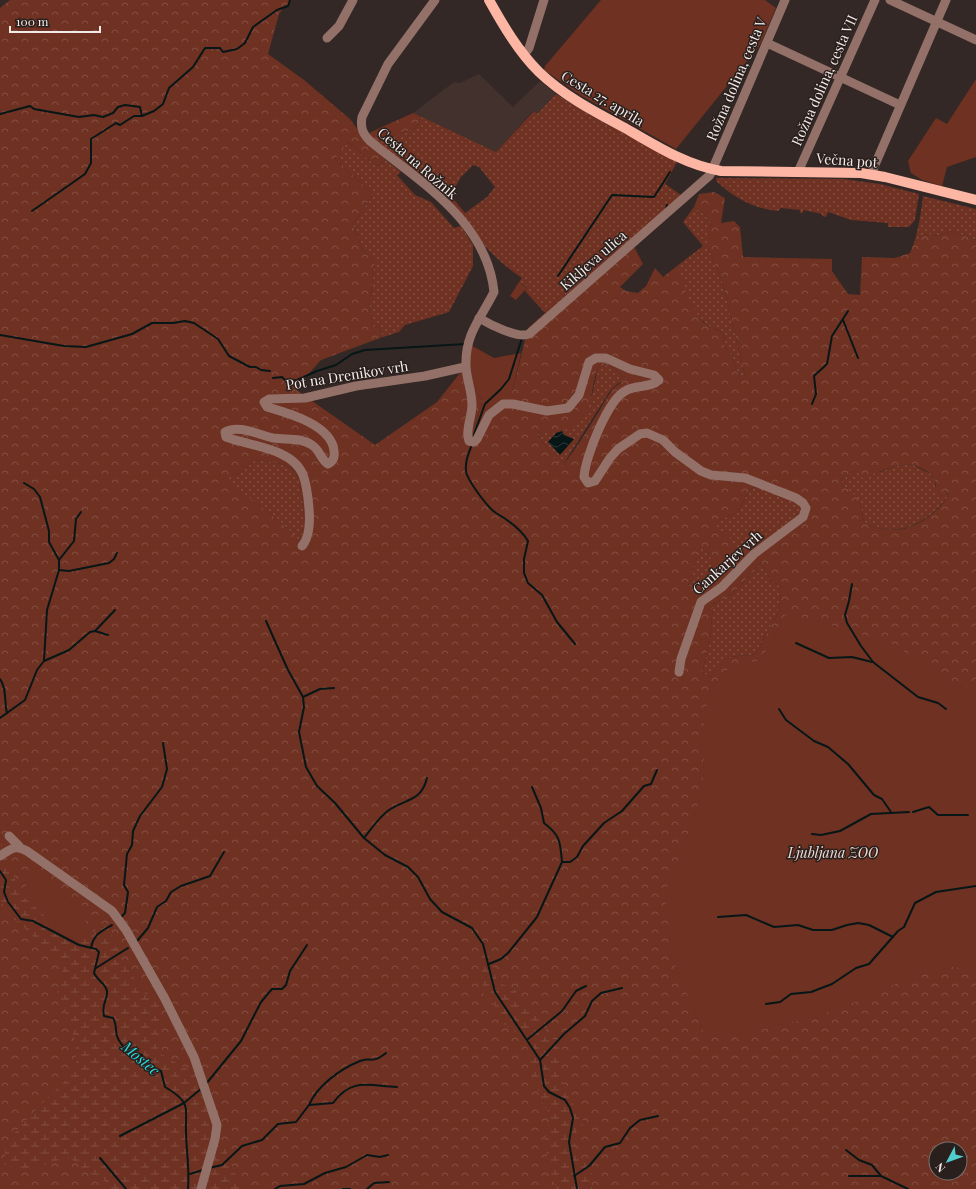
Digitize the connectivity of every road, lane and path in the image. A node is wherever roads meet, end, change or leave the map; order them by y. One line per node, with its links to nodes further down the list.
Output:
1 (353, 0): 10 (street)
2 (435, 0): 20 (street, Cesta na Rožnik)
3 (489, 0): 13 (main road, Cesta 27. aprila)
4 (544, 0): 13 (street)
5 (785, 0): 12 (street, Rožna dolina, cesta V)
6 (875, 0): 14 (street, Rožna dolina, cesta VII)
7 (890, 0): 9 (street)
8 (946, 0): 9 (street)
9 (936, 21): 11 (street); 15 (street)
10 (327, 38)
11 (976, 40)
12 (767, 43): 14 (street); 16 (street, Rožna dolina, cesta V)
13 (524, 54): 16 (main road, Cesta 27. aprila)
14 (840, 77): 15 (street); 17 (street, Rožna dolina, cesta VII)
15 (900, 105): 18 (street)
16 (714, 169): 17 (main road, Večna pot); 20 (street, Kikljeva ulica)
17 (798, 172): 18 (main road, Večna pot)
18 (871, 174): 19 (main road, Večna pot)
19 (976, 200)
20 (479, 318): 21 (street, Cesta na Rožnik)
21 (466, 367): 22 (street, Cesta na Rožnik); 23 (street, Pot na Drenikov vrh)
22 (806, 508): 24 (street, Cankarjev vrh)
23 (302, 546)
24 (679, 672)
25 (9, 836): 26 (street)
26 (19, 846): 27 (street); 28 (street)
27 (0, 856)
28 (201, 1189)

